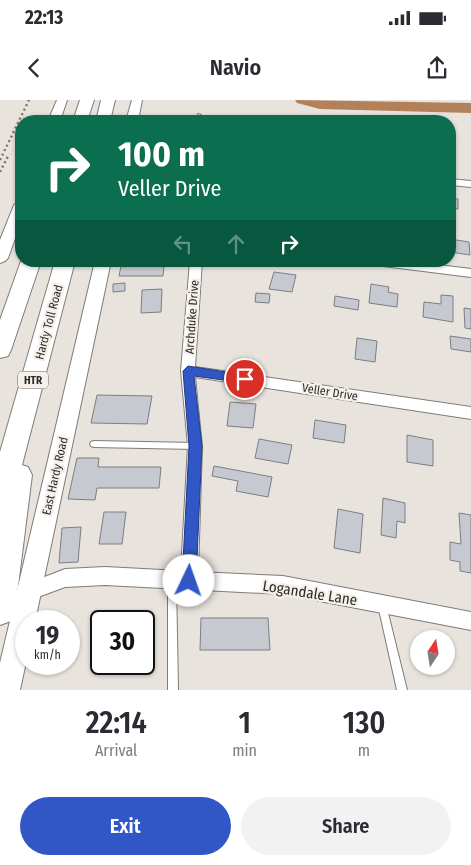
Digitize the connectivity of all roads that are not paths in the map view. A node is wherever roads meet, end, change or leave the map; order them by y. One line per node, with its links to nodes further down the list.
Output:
1 (62, 100): 5 (main road)
2 (87, 100): 6 (highway)
3 (108, 100): 7 (highway)
4 (137, 100): 8 (main road)
5 (56, 115)
6 (82, 115)
7 (104, 115)
8 (133, 115)
9 (456, 183): 10 (street)
10 (471, 184)
11 (15, 219): 12 (main road)
12 (0, 258)
13 (29, 267): 19 (highway)
14 (63, 267): 21 (highway, Hardy Toll Road / HTR)
15 (102, 267): 27 (main road, East Hardy Road)
16 (196, 267): 20 (street, Archduke Drive)
17 (423, 267): 18 (street)
18 (471, 273)
19 (0, 350)
20 (188, 371): 22 (street, Veller Drive); 24 (street, Archduke Drive)
21 (29, 397): 25 (highway, Hardy Toll Road / HTR); 29 (highway)
22 (471, 413)
23 (94, 444): 24 (lane)
24 (196, 446): 26 (street, Archduke Drive)
25 (0, 498)
26 (180, 581): 27 (street, Logandale Lane); 28 (street, Logandale Lane); 32 (lane)
27 (30, 591): 31 (main road, East Hardy Road)
28 (382, 604): 30 (street, Logandale Lane); 33 (lane)
29 (0, 610)
30 (471, 621)
31 (7, 690)
32 (173, 690)
33 (402, 690)

